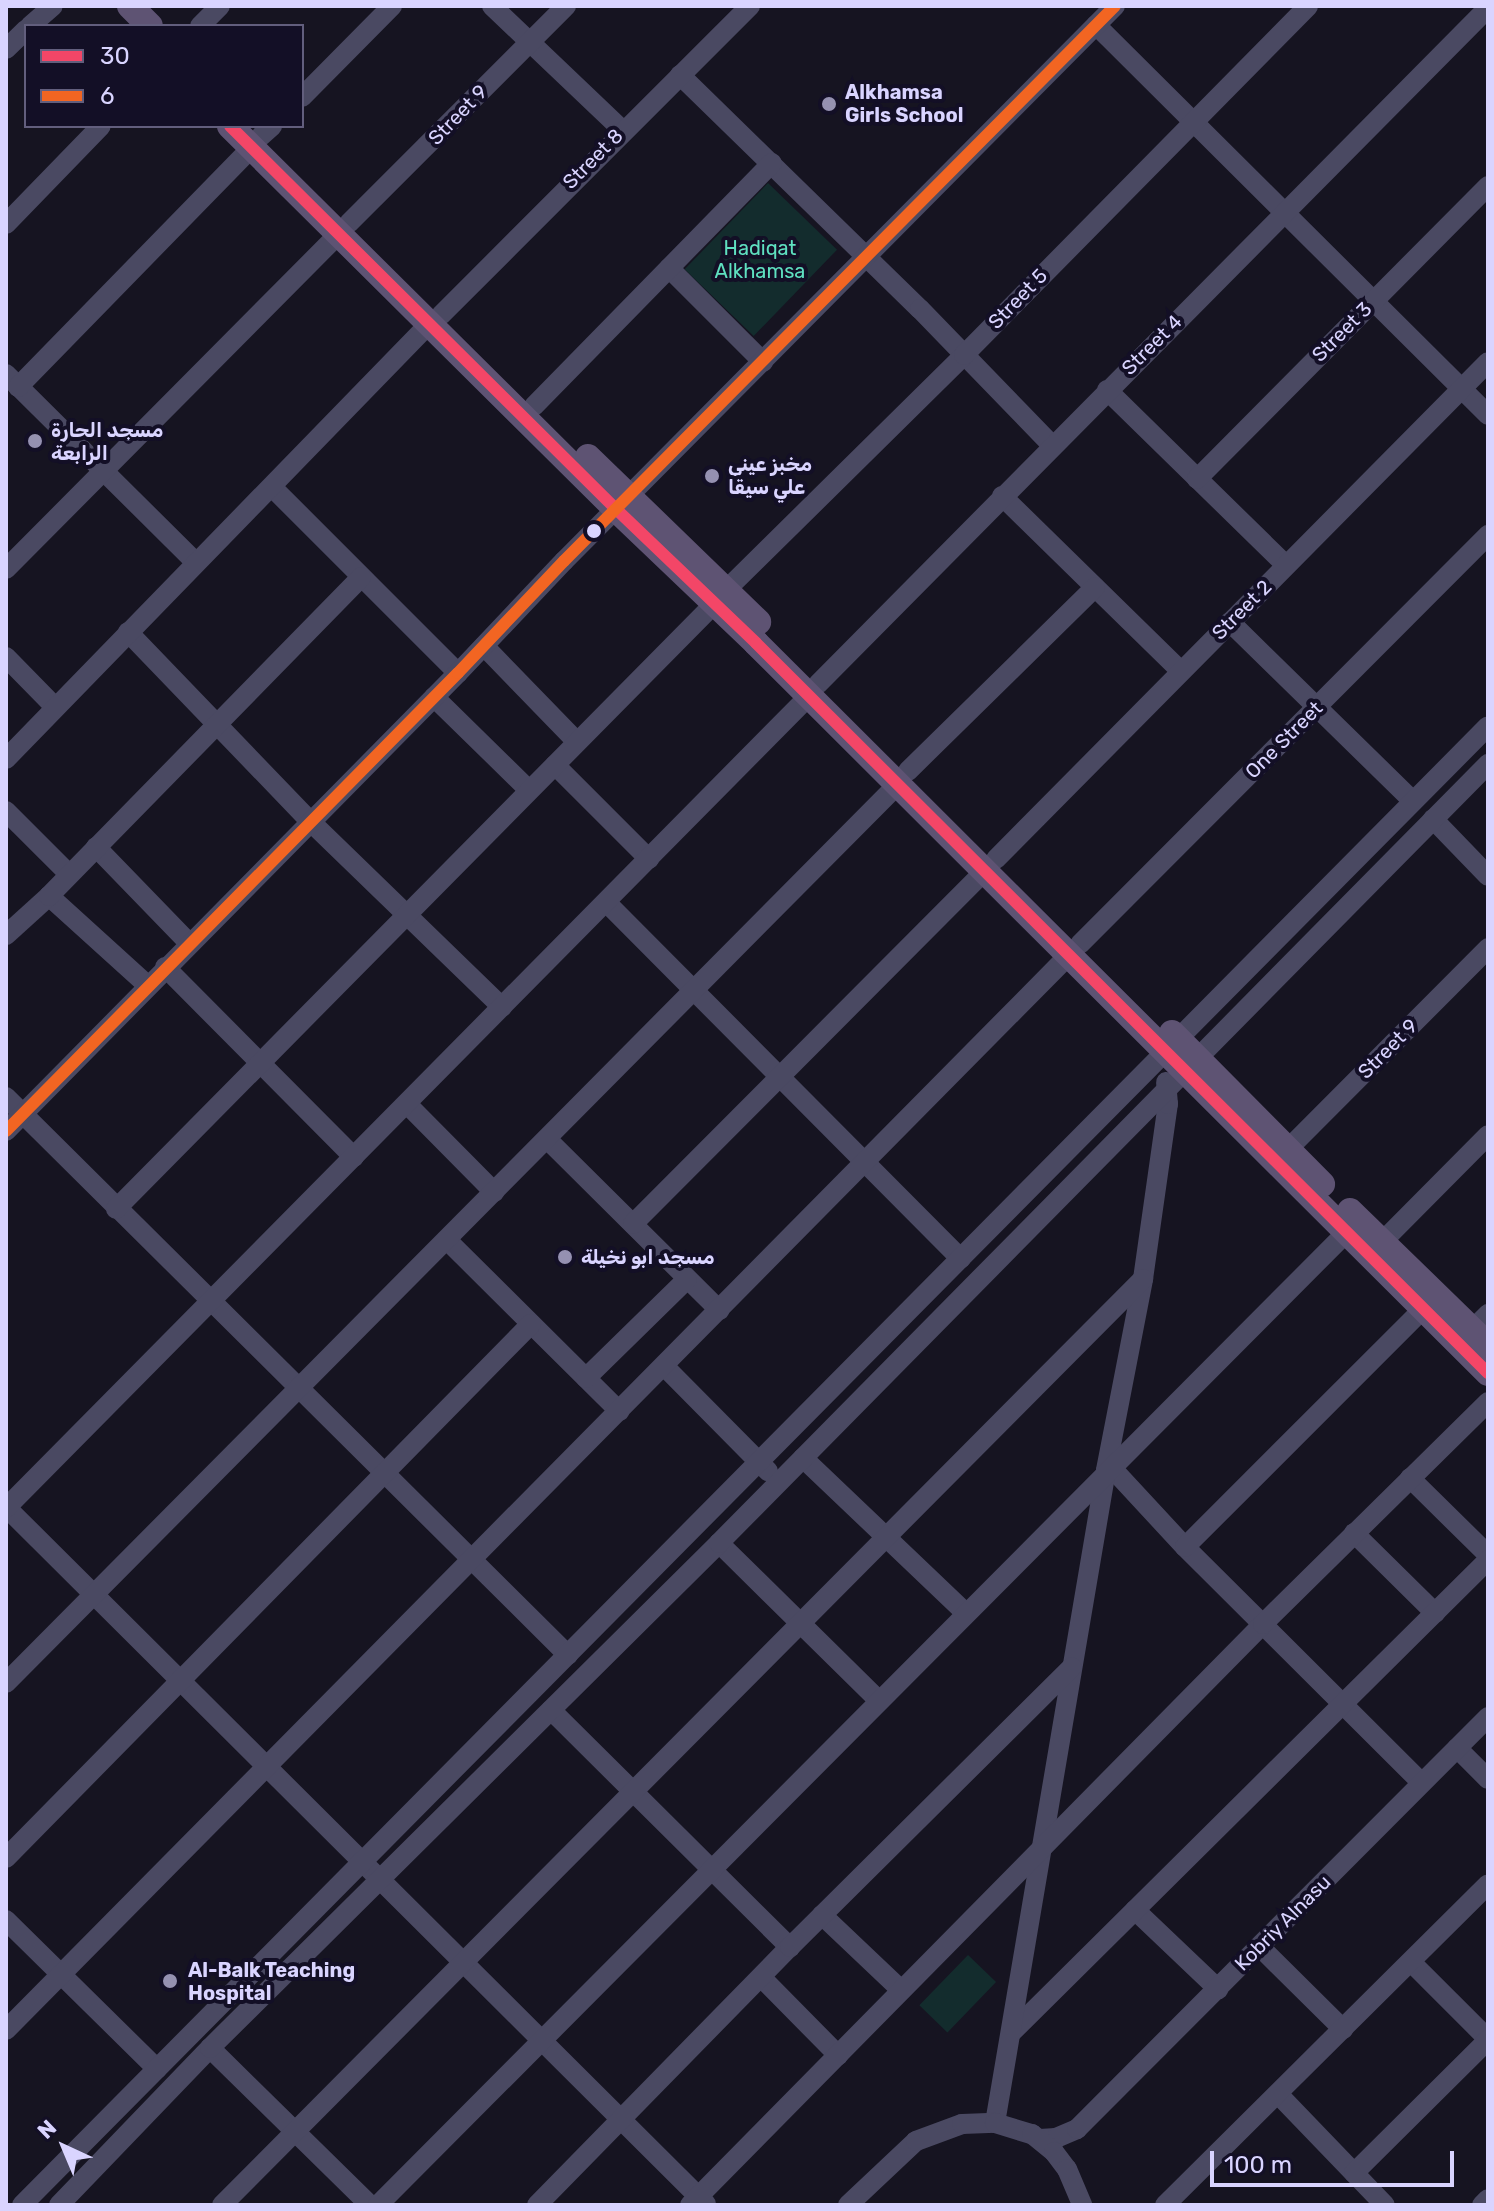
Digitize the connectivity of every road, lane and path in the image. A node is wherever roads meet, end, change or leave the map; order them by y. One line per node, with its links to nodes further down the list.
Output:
1 (53, 6): 12 (street)
2 (110, 6): 13 (main road)
3 (130, 6): 14 (main road)
4 (220, 6): 15 (street)
5 (391, 6): 21 (street)
6 (492, 6): 18 (street)
7 (566, 6): 18 (street, Street 9)
8 (750, 6): 20 (street, Street 8)
9 (1115, 6): 16 (street)
10 (1308, 6): 22 (street, Street 5)
11 (1488, 8): 29 (street, Street 4)
12 (33, 24)
13 (128, 24)
14 (148, 24)
15 (202, 24)
16 (1096, 25): 22 (street); 32 (street)
17 (24, 32): 19 (street)
18 (529, 42): 25 (street); 31 (street, Street 9)
19 (6, 49)
20 (680, 75): 25 (street, Street 8); 27 (street)
21 (304, 95)
22 (1193, 121): 29 (street); 36 (street, Street 5)
23 (99, 128): 30 (street)
24 (237, 128): 26 (main road)
25 (622, 130): 35 (street, Street 8)
26 (259, 134): 31 (main road); 39 (street)
27 (772, 163): 32 (street); 33 (street)
28 (1488, 186): 34 (street, Street 3)
29 (1285, 212): 34 (street); 41 (street, Street 4)
30 (6, 224)
31 (344, 228): 35 (main road); 45 (street, Street 9)
32 (864, 258): 36 (street); 37 (street)
33 (669, 268): 37 (street); 42 (street)
34 (1374, 301): 40 (street); 46 (street, Street 3)
35 (435, 319): 42 (main road); 47 (street, Street 8); 49 (main road)
36 (964, 355): 44 (street); 56 (street, Street 5)
37 (763, 362): 49 (street)
38 (1488, 362): 40 (street, Street 2)
39 (12, 380): 45 (street)
40 (1462, 389): 43 (street); 52 (street, Street 2)
41 (1107, 390): 44 (street, Street 4); 46 (street)
42 (534, 406): 49 (main road)
43 (1488, 415)
44 (1052, 445): 48 (street, Street 4)
45 (106, 471): 51 (street); 53 (street, Street 9)
46 (1197, 479): 52 (street)
47 (272, 487): 51 (street, Street 8); 54 (street)
48 (1002, 496): 55 (street); 63 (street, Street 4)
49 (623, 504): 56 (main road); 59 (street)
50 (1488, 535): 65 (street, One Street)
51 (195, 562): 58 (street, Street 8)
52 (1286, 565): 57 (street, Street 2)
53 (6, 569)
54 (361, 577): 62 (street); 67 (street)
55 (1095, 587): 61 (street); 73 (street)
56 (720, 597): 63 (main road); 69 (street, Street 5)
57 (1230, 622): 61 (street, Street 2); 65 (street)
58 (128, 632): 66 (street, Street 8); 67 (street)
59 (484, 646): 62 (street); 69 (street)
60 (6, 657): 66 (street)
61 (1181, 671): 81 (street, Street 2)
62 (458, 673): 64 (street)
63 (813, 690): 73 (main road); 80 (street, Street 4)
64 (434, 697): 74 (street); 78 (street)
65 (1318, 706): 75 (street); 89 (street, One Street)
66 (55, 707): 70 (street, Street 8)
67 (216, 723): 78 (street); 79 (street)
68 (1488, 726): 75 (street)
69 (576, 741): 72 (street, Street 5)
70 (6, 759)
71 (1488, 764): 77 (street)
72 (555, 765): 74 (street, Street 5); 80 (street)
73 (902, 778): 81 (main road); 93 (street)
74 (529, 790): 86 (street, Street 5)
75 (1413, 801): 95 (street)
76 (6, 811): 82 (street)
77 (1433, 819): 83 (street); 95 (street)
78 (311, 822): 86 (street); 88 (street)
79 (96, 847): 82 (street); 88 (street)
80 (649, 859): 85 (street, Street 4)
81 (990, 865): 89 (main road); 97 (street, Street 2)
82 (68, 873): 84 (street)
83 (1488, 876)
84 (49, 896): 87 (street); 92 (street)
85 (606, 902): 93 (street); 94 (street, Street 4)
86 (405, 915): 94 (street); 96 (street, Street 5)
87 (6, 935)
88 (189, 943): 91 (street)
89 (1075, 950): 95 (main road); 106 (street, One Street)
90 (1484, 961): 104 (street, Street 9)
91 (165, 967): 92 (street); 96 (street)
92 (147, 985): 100 (street)
93 (694, 991): 97 (street); 103 (street)
94 (502, 1007): 99 (street, Street 4)
95 (1175, 1062): 104 (main road); 110 (main road); 113 (street); 115 (street); 127 (street)
96 (262, 1063): 105 (street); 108 (street, Street 5)
97 (780, 1077): 106 (street); 109 (street, Street 2)
98 (6, 1097): 100 (street)
99 (407, 1104): 105 (street, Street 4); 107 (street)
100 (24, 1114): 101 (street); 108 (street)
101 (6, 1131)
102 (1488, 1135): 112 (street)
103 (547, 1139): 107 (street); 109 (street)
104 (1287, 1150): 112 (main road)
105 (354, 1157): 116 (street, Street 4)
106 (867, 1163): 113 (street); 118 (street, One Street)
107 (494, 1192): 111 (street)
108 (116, 1209): 116 (street)
109 (633, 1224): 114 (street)
110 (1347, 1232): 112 (main road); 129 (street)
111 (447, 1240): 119 (street); 124 (street)
112 (1375, 1248): 117 (main road); 120 (main road)
113 (961, 1259): 128 (street)
114 (687, 1279): 118 (street); 123 (street)
115 (1143, 1279): 129 (street); 135 (street)
116 (210, 1302): 124 (street); 133 (street, Street 4)
117 (1423, 1309): 122 (main road); 137 (street)
118 (719, 1310): 121 (street, One Street)
119 (531, 1324): 123 (street); 130 (street)
120 (1483, 1330)
121 (664, 1366): 126 (street, One Street); 128 (street)
122 (1488, 1373)
123 (586, 1378): 126 (street)
124 (298, 1389): 130 (street); 140 (street)
125 (1488, 1402): 131 (street)
126 (619, 1411): 139 (street, One Street)
127 (803, 1458): 132 (street); 135 (street)
128 (760, 1463): 132 (street); 145 (street)
129 (1108, 1468): 137 (street); 141 (street); 146 (street)
130 (383, 1475): 139 (street); 147 (street)
131 (1410, 1478): 134 (street); 138 (street)
132 (779, 1482): 136 (street)
133 (6, 1507): 140 (street)
134 (1354, 1533): 142 (street); 144 (street)
135 (885, 1534): 141 (street); 143 (street)
136 (719, 1543): 143 (street); 151 (street)
137 (1185, 1547): 144 (street)
138 (1488, 1558): 142 (street)
139 (472, 1562): 145 (street); 154 (street, One Street)
140 (94, 1595): 147 (street); 148 (street)
141 (966, 1613): 149 (street)
142 (1435, 1613): 150 (street)
143 (798, 1622): 149 (street); 157 (street)
144 (1263, 1624): 150 (street); 158 (street)
145 (568, 1655): 160 (street)
146 (1072, 1667): 158 (street); 165 (street)
147 (180, 1680): 154 (street); 159 (street)
148 (6, 1683)
149 (879, 1701): 161 (street)
150 (1343, 1704): 156 (street); 164 (street)
151 (551, 1710): 157 (street); 162 (street)
152 (1488, 1717): 153 (street, Kobriy Alnasu)
153 (1457, 1748): 155 (street); 156 (street, Kobriy Alnasu)
154 (269, 1768): 160 (street); 171 (street, One Street)
155 (1488, 1779)
156 (1422, 1783): 168 (street, Kobriy Alnasu)
157 (633, 1791): 161 (street); 169 (street)
158 (1043, 1845): 174 (street); 177 (street)
159 (6, 1858)
160 (363, 1862): 162 (street); 182 (street)
161 (712, 1871): 167 (street); 178 (street)
162 (381, 1880): 169 (street); 180 (street)
163 (1488, 1884): 170 (street)
164 (1135, 1910): 173 (street); 177 (street)
165 (822, 1915): 167 (street); 174 (street)
166 (6, 1920): 171 (street)
167 (790, 1947): 172 (street)
168 (1260, 1947): 173 (street, Kobriy Alnasu); 175 (street)
169 (463, 1962): 178 (street); 187 (street)
170 (1411, 1962): 175 (street); 179 (street)
171 (61, 1974): 176 (street, One Street); 182 (street)
172 (761, 1977): 181 (street); 184 (street)
173 (1218, 1989): 186 (street, Kobriy Alnasu)
174 (901, 1990): 181 (street)
175 (1343, 2029): 183 (street)
176 (6, 2030)
177 (1012, 2032): 185 (street)
178 (542, 2040): 184 (street); 197 (street)
179 (1488, 2040): 190 (street)
180 (210, 2048): 187 (street); 194 (street)
181 (838, 2055): 192 (street)
182 (157, 2069): 193 (street)
183 (1278, 2094): 190 (street); 201 (street)
184 (621, 2119): 192 (street); 198 (street)
185 (995, 2123): 188 (street); 199 (street)
186 (1077, 2129): 188 (street); 189 (street)
187 (294, 2132): 195 (street); 196 (street)
188 (1040, 2139): 189 (street)
189 (1067, 2169): 200 (street)
190 (1354, 2173): 202 (street)
191 (1488, 2199): 203 (street)
192 (699, 2202)
193 (22, 2205)
194 (59, 2205)
195 (222, 2205)
196 (370, 2205)
197 (378, 2205)
198 (537, 2205)
199 (848, 2205)
200 (1082, 2205)
201 (1165, 2205)
202 (1385, 2205)
203 (1482, 2205)

